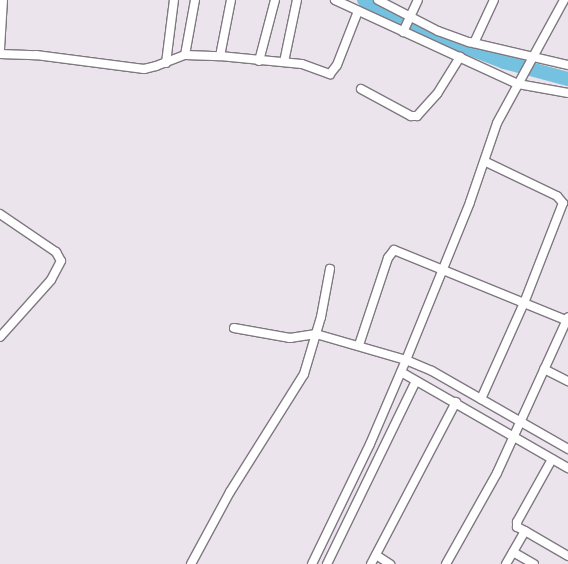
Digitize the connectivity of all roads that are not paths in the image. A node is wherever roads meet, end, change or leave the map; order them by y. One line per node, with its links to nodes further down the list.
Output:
1 (3, 0): 16 (street)
2 (174, 0): 24 (street)
3 (195, 0): 18 (street)
4 (231, 0): 19 (street)
5 (275, 0): 22 (street)
6 (297, 0): 23 (street)
7 (335, 0): 12 (street)
8 (378, 0): 13 (street)
9 (418, 0): 13 (street)
10 (494, 0): 15 (street)
11 (564, 0): 20 (street)
12 (358, 11): 14 (street); 23 (street)
13 (409, 19): 14 (street); 15 (street)
14 (403, 30): 21 (street)
15 (474, 44): 20 (street)
16 (0, 49)
17 (0, 54): 24 (street)
18 (186, 55): 19 (street); 24 (street)
19 (220, 56): 22 (street)
20 (533, 56): 25 (street); 26 (street)
21 (460, 57): 26 (street); 27 (street)
22 (259, 61): 23 (street)
23 (284, 62)
24 (166, 63)
25 (568, 65)
26 (520, 81): 28 (street); 29 (street)
27 (361, 89)
28 (568, 93)
29 (486, 162): 32 (street); 33 (street)
30 (0, 214): 37 (street)
31 (330, 268): 36 (street)
32 (442, 270): 33 (street); 38 (street); 39 (street)
33 (524, 303): 34 (street); 43 (street)
34 (567, 319): 40 (street)
35 (234, 328): 36 (street)
36 (316, 334): 38 (street); 53 (street)
37 (0, 337)
38 (359, 344): 39 (street)
39 (406, 360): 41 (street); 43 (street)
40 (544, 369): 42 (street); 45 (street)
41 (409, 377): 44 (street); 54 (street); 55 (street)
42 (568, 381)
43 (481, 399): 45 (street)
44 (456, 402): 45 (street); 51 (street)
45 (517, 429): 46 (street); 47 (street); 58 (street)
46 (568, 449)
47 (552, 459): 48 (street); 49 (street)
48 (568, 468)
49 (525, 531): 50 (street); 52 (street)
50 (513, 552): 59 (street); 60 (street)
51 (376, 555): 56 (street); 57 (street)
52 (568, 556)
53 (191, 564)
54 (312, 564)
55 (327, 564)
56 (371, 564)
57 (390, 564)
58 (446, 564)
59 (506, 564)
60 (534, 564)

